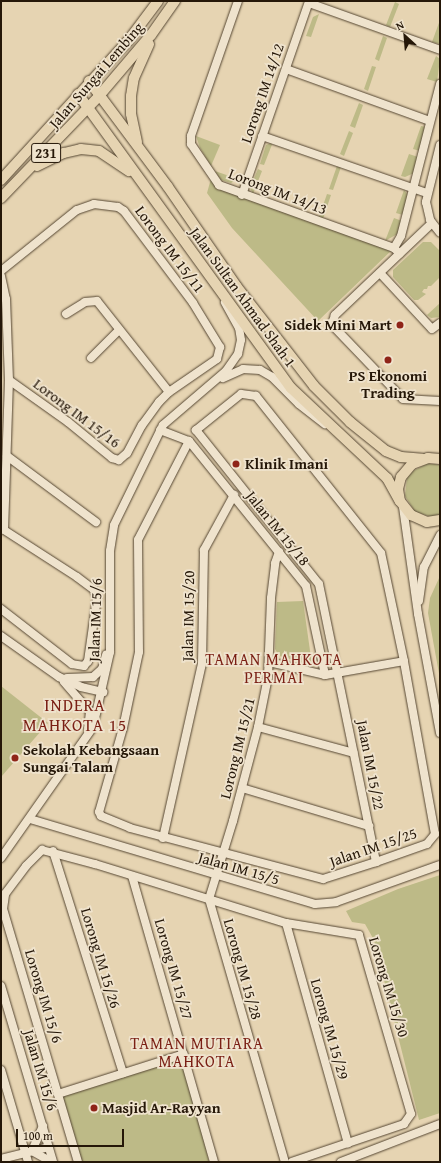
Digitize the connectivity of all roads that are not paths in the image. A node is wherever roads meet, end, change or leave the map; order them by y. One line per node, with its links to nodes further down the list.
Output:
1 (158, 1): 8 (main road, Jalan Sungai Lembing / 231)
2 (175, 1): 5 (main road, Jalan Sungai Lembing / 231)
3 (238, 1): 22 (street, Lorong IM 14/13)
4 (309, 2): 6 (street); 7 (street, Lorong IM 14/12)
5 (152, 34): 11 (main road, Jalan Sungai Lembing / 231); 16 (main road)
6 (440, 50)
7 (286, 69): 13 (street); 14 (street, Lorong IM 14/12)
8 (89, 81): 10 (main road, Jalan Sungai Lembing / 231); 11 (main road, Jalan Sultan Ahmad Shah 1)
9 (440, 84): 13 (street)
10 (78, 94): 12 (main road, Jalan Sultan Ahmad Shah 1); 18 (main road, Jalan Sungai Lembing / 231)
11 (100, 96): 12 (main road, Jalan Sungai Lembing / 231); 16 (main road, Jalan Sultan Ahmad Shah 1)
12 (90, 107): 17 (main road, Jalan Sungai Lembing / 231); 20 (main road, Jalan Sultan Ahmad Shah 1)
13 (430, 121): 19 (street)
14 (262, 136): 19 (street); 22 (street, Lorong IM 14/12)
15 (440, 145): 21 (street)
16 (140, 148): 45 (main road, Jalan Sultan Ahmad Shah 1)
17 (31, 170): 20 (main road); 23 (main road, Jalan Sungai Lembing / 231)
18 (1, 180)
19 (413, 188): 21 (street); 26 (street)
20 (149, 193): 30 (main road, Jalan Sultan Ahmad Shah 1)
21 (427, 193): 24 (street)
22 (242, 195): 26 (street, Lorong IM 14/13)
23 (1, 198)
24 (432, 223): 25 (street); 26 (street)
25 (440, 233)
26 (397, 251): 28 (street)
27 (1, 271): 34 (street, Lorong IM 15/11)
28 (380, 273): 32 (street); 39 (street)
29 (1, 276): 36 (street)
30 (218, 290): 37 (street, Jalan IM 15/6); 40 (main road, Jalan Sultan Ahmad Shah 1)
31 (66, 314): 33 (street)
32 (440, 322)
33 (119, 330): 35 (street); 38 (street)
34 (220, 347): 38 (street, Lorong IM 15/16)
35 (91, 358)
36 (9, 380): 38 (street, Lorong IM 15/16); 44 (street)
37 (210, 385): 40 (street, Jalan IM 15/6); 41 (street, Jalan IM 15/6)
38 (169, 392)
39 (440, 401)
40 (331, 427): 48 (main road, Jalan Sultan Ahmad Shah 1)
41 (160, 430): 42 (street, Jalan IM 15/18); 57 (street, Jalan IM 15/6)
42 (189, 441): 47 (street, Jalan IM 15/18); 71 (street, Jalan IM 15/25)
43 (440, 454): 45 (street)
44 (7, 456): 50 (street); 51 (street)
45 (425, 458): 46 (main road, Jalan Sultan Ahmad Shah 1); 48 (main road)
46 (440, 459)
47 (234, 495): 53 (street, Jalan IM 15/18); 71 (street, Jalan IM 15/20)
48 (402, 504): 49 (main road); 55 (street)
49 (440, 520)
50 (96, 522)
51 (2, 529): 54 (street)
52 (440, 535): 55 (street)
53 (279, 552): 59 (street, Lorong IM 15/21); 61 (street, Jalan IM 15/18)
54 (1, 609)
55 (418, 614): 65 (street)
56 (1, 636): 62 (street)
57 (110, 638): 62 (street); 63 (street, Jalan IM 15/6)
58 (404, 660): 60 (street); 60 (street); 76 (street, Jalan IM 15/25)
59 (269, 662): 61 (street); 64 (street, Lorong IM 15/21)
60 (338, 673): 61 (street); 67 (street, Jalan IM 15/22)
61 (325, 675)
62 (59, 677): 63 (street); 66 (street)
63 (103, 692): 66 (street, Jalan IM 15/6)
64 (258, 727): 67 (street); 68 (street, Lorong IM 15/21)
65 (440, 733)
66 (78, 753): 69 (street, Jalan IM 15/6)
67 (354, 753): 70 (street, Jalan IM 15/22)
68 (242, 788): 70 (street); 74 (street, Lorong IM 15/21)
69 (30, 819): 75 (street, Jalan IM 15/6); 79 (street, Jalan IM 15/5)
70 (369, 826): 76 (street, Jalan IM 15/22)
71 (163, 838): 74 (street, Jalan IM 15/25)
72 (42, 850): 73 (street, Lorong IM 15/30); 87 (street, Lorong IM 15/6)
73 (53, 851): 78 (street, Lorong IM 15/30); 85 (street, Lorong IM 15/26)
74 (223, 854): 76 (street, Jalan IM 15/25); 79 (street, Lorong IM 15/21)
75 (1, 858)
76 (376, 862)
77 (440, 865): 79 (street, Jalan IM 15/5)
78 (132, 876): 80 (street, Lorong IM 15/30); 83 (street, Lorong IM 15/27)
79 (216, 876): 80 (street, Lorong IM 15/21)
80 (209, 899): 81 (street, Lorong IM 15/30); 98 (street, Lorong IM 15/28)
81 (286, 923): 90 (street, Lorong IM 15/29); 90 (street, Lorong IM 15/30)
82 (1, 986): 89 (street, Jalan IM 15/6)
83 (184, 1054): 85 (street); 97 (street, Lorong IM 15/27)
84 (1, 1070): 86 (street)
85 (123, 1074): 87 (street)
86 (4, 1089): 92 (street)
87 (58, 1094): 96 (street, Lorong IM 15/6)
88 (440, 1124): 100 (street)
89 (43, 1125): 91 (street, Jalan IM 15/6); 92 (street)
90 (348, 1143): 99 (street)
91 (49, 1147): 92 (street); 95 (street, Jalan IM 15/6)
92 (29, 1152): 93 (street); 94 (street); 95 (street)
93 (1, 1160)
94 (28, 1162)
95 (53, 1162)
96 (78, 1162)
97 (214, 1162)
98 (285, 1162)
99 (292, 1162)
100 (341, 1162)

